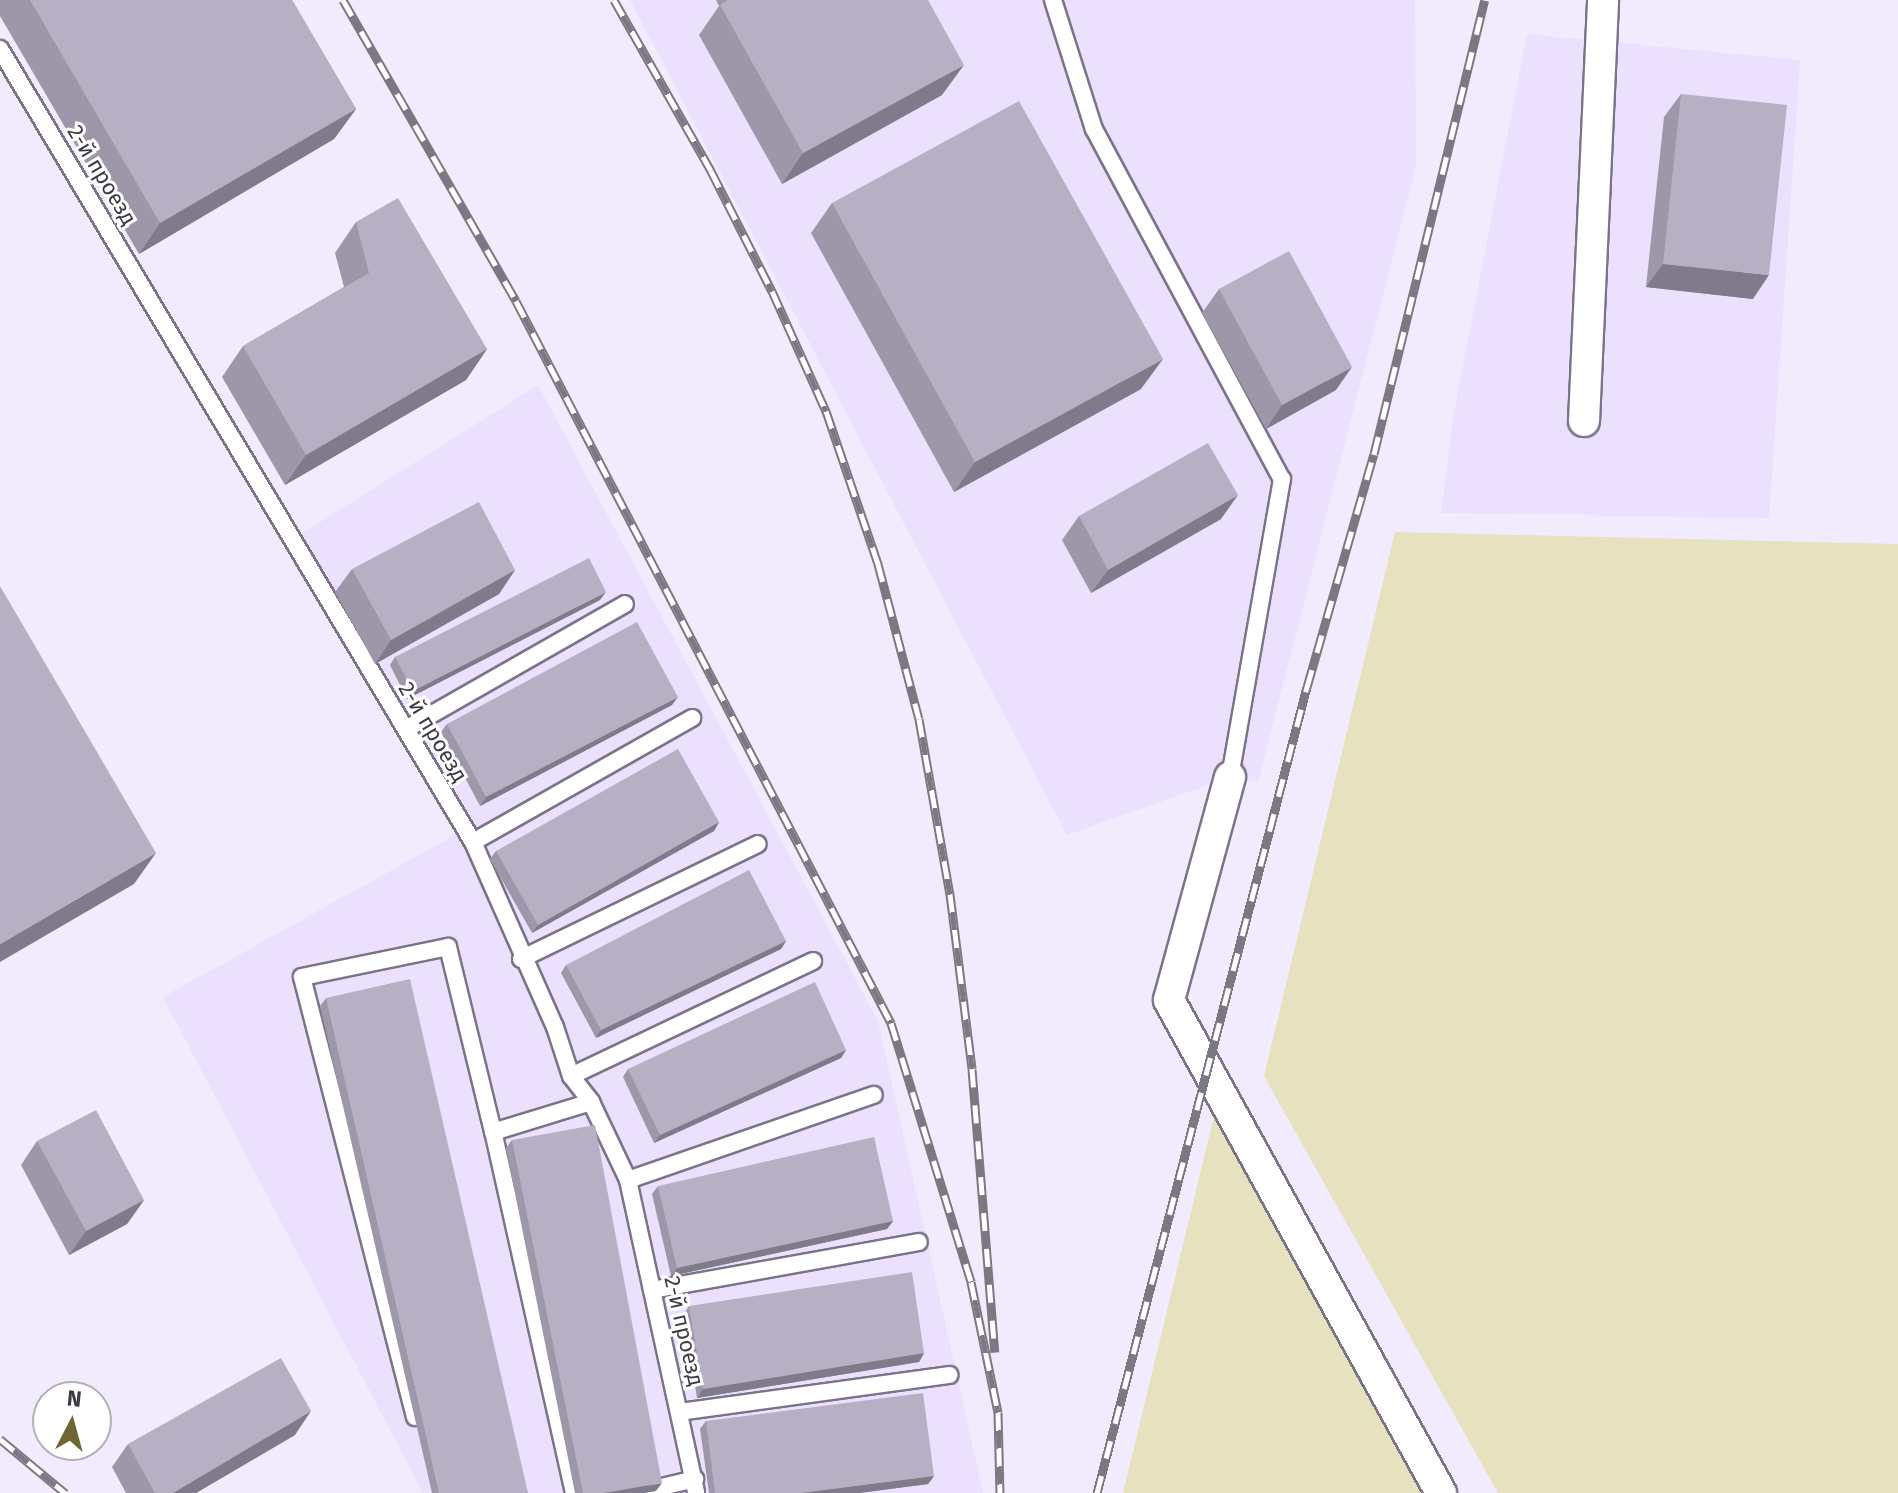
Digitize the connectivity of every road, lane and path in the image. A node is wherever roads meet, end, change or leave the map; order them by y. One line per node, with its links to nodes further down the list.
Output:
1 (1053, 0): 8 (lane)
2 (1603, 0): 4 (street)
3 (0, 49): 7 (lane, 2-й проезд)
4 (1584, 421)
5 (625, 604): 7 (lane)
6 (692, 718): 9 (lane)
7 (406, 729): 9 (lane, 2-й проезд)
8 (1230, 777): 26 (street)
9 (473, 842): 11 (lane, 2-й проезд)
10 (758, 844): 11 (lane)
11 (521, 959): 13 (lane, 2-й проезд)
12 (813, 961): 13 (lane)
13 (571, 1076): 15 (lane, 2-й проезд)
14 (874, 1095): 17 (lane)
15 (591, 1102): 16 (lane); 17 (lane, 2-й проезд)
16 (493, 1132): 22 (lane); 24 (lane)
17 (628, 1180): 19 (lane, 2-й проезд)
18 (919, 1242): 19 (lane)
19 (652, 1290): 21 (lane, 2-й проезд)
20 (949, 1375): 21 (lane)
21 (679, 1412): 23 (lane, 2-й проезд)
22 (417, 1425)
23 (696, 1486): 25 (lane)
24 (574, 1493)
25 (636, 1493)
26 (1441, 1493)

